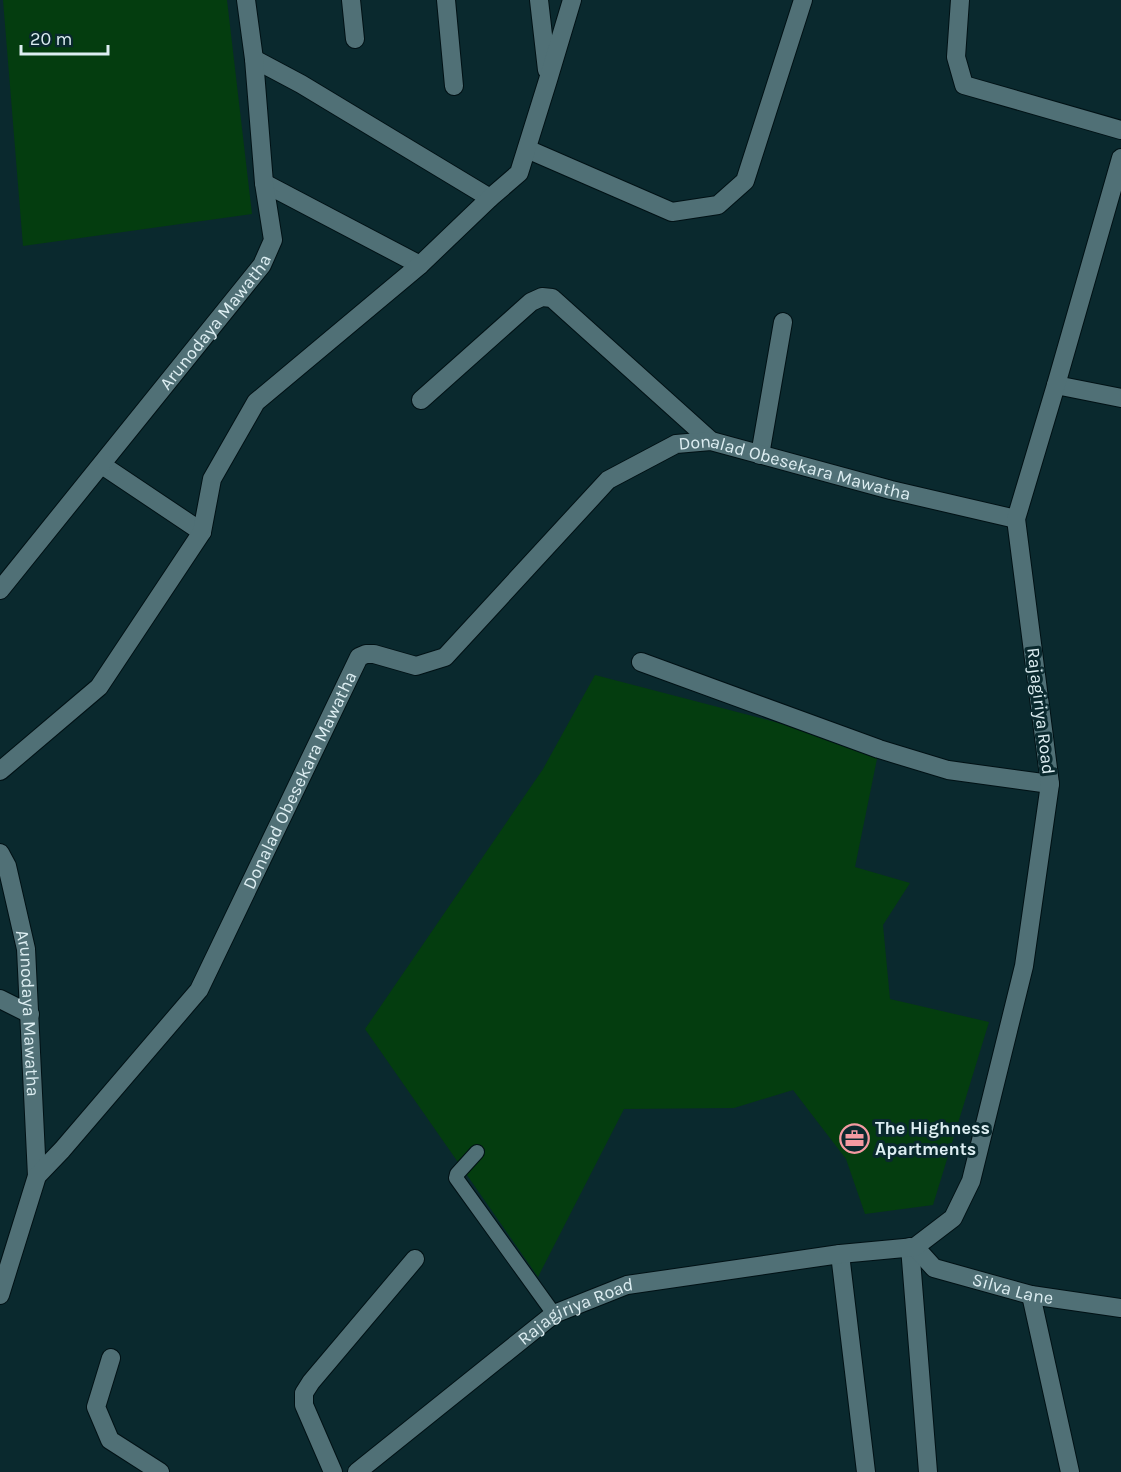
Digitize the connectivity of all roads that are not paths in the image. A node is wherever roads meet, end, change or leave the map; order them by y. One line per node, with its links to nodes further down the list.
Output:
1 (246, 0): 9 (street, Arunodaya Mawatha)
2 (351, 0): 8 (street)
3 (446, 0): 11 (street)
4 (539, 0): 10 (street)
5 (572, 0): 10 (street)
6 (803, 0): 13 (street)
7 (960, 0): 12 (street)
8 (355, 39)
9 (254, 59): 15 (street, Arunodaya Mawatha); 16 (street)
10 (548, 80): 13 (street)
11 (454, 86)
12 (1121, 130)
13 (527, 149): 16 (street)
14 (1121, 158): 19 (street, Rajagiriya Road)
15 (264, 183): 17 (street); 24 (street, Arunodaya Mawatha)
16 (490, 198): 17 (street)
17 (420, 265): 26 (street)
18 (783, 322): 23 (street)
19 (1056, 385): 20 (street); 25 (street, Rajagiriya Road)
20 (1121, 398)
21 (421, 400): 22 (street)
22 (711, 441): 23 (street, Donalad Obesekara Mawatha); 35 (street, Donalad Obesekara Mawatha)
23 (760, 455): 25 (street, Donalad Obesekara Mawatha)
24 (102, 465): 26 (street); 27 (street, Arunodaya Mawatha)
25 (1016, 519): 30 (street, Rajagiriya Road)
26 (202, 532): 29 (street)
27 (0, 590)
28 (641, 662): 30 (street)
29 (0, 771)
30 (1050, 784): 36 (street, Rajagiriya Road)
31 (0, 853): 33 (street, Arunodaya Mawatha)
32 (0, 999): 33 (street)
33 (30, 1014): 35 (street, Arunodaya Mawatha)
34 (477, 1152): 42 (lane)
35 (37, 1176): 39 (street, Donalad Obesekara Mawatha)
36 (912, 1247): 37 (street, Rajagiriya Road); 40 (street, Silva Lane); 48 (street)
37 (840, 1254): 42 (street, Rajagiriya Road); 47 (street)
38 (415, 1259): 45 (street)
39 (0, 1295)
40 (1031, 1295): 41 (street, Silva Lane); 49 (street)
41 (1121, 1308)
42 (554, 1314): 46 (street, Rajagiriya Road)
43 (111, 1358): 44 (street)
44 (160, 1472)
45 (333, 1472)
46 (357, 1472)
47 (866, 1472)
48 (928, 1472)
49 (1070, 1472)

